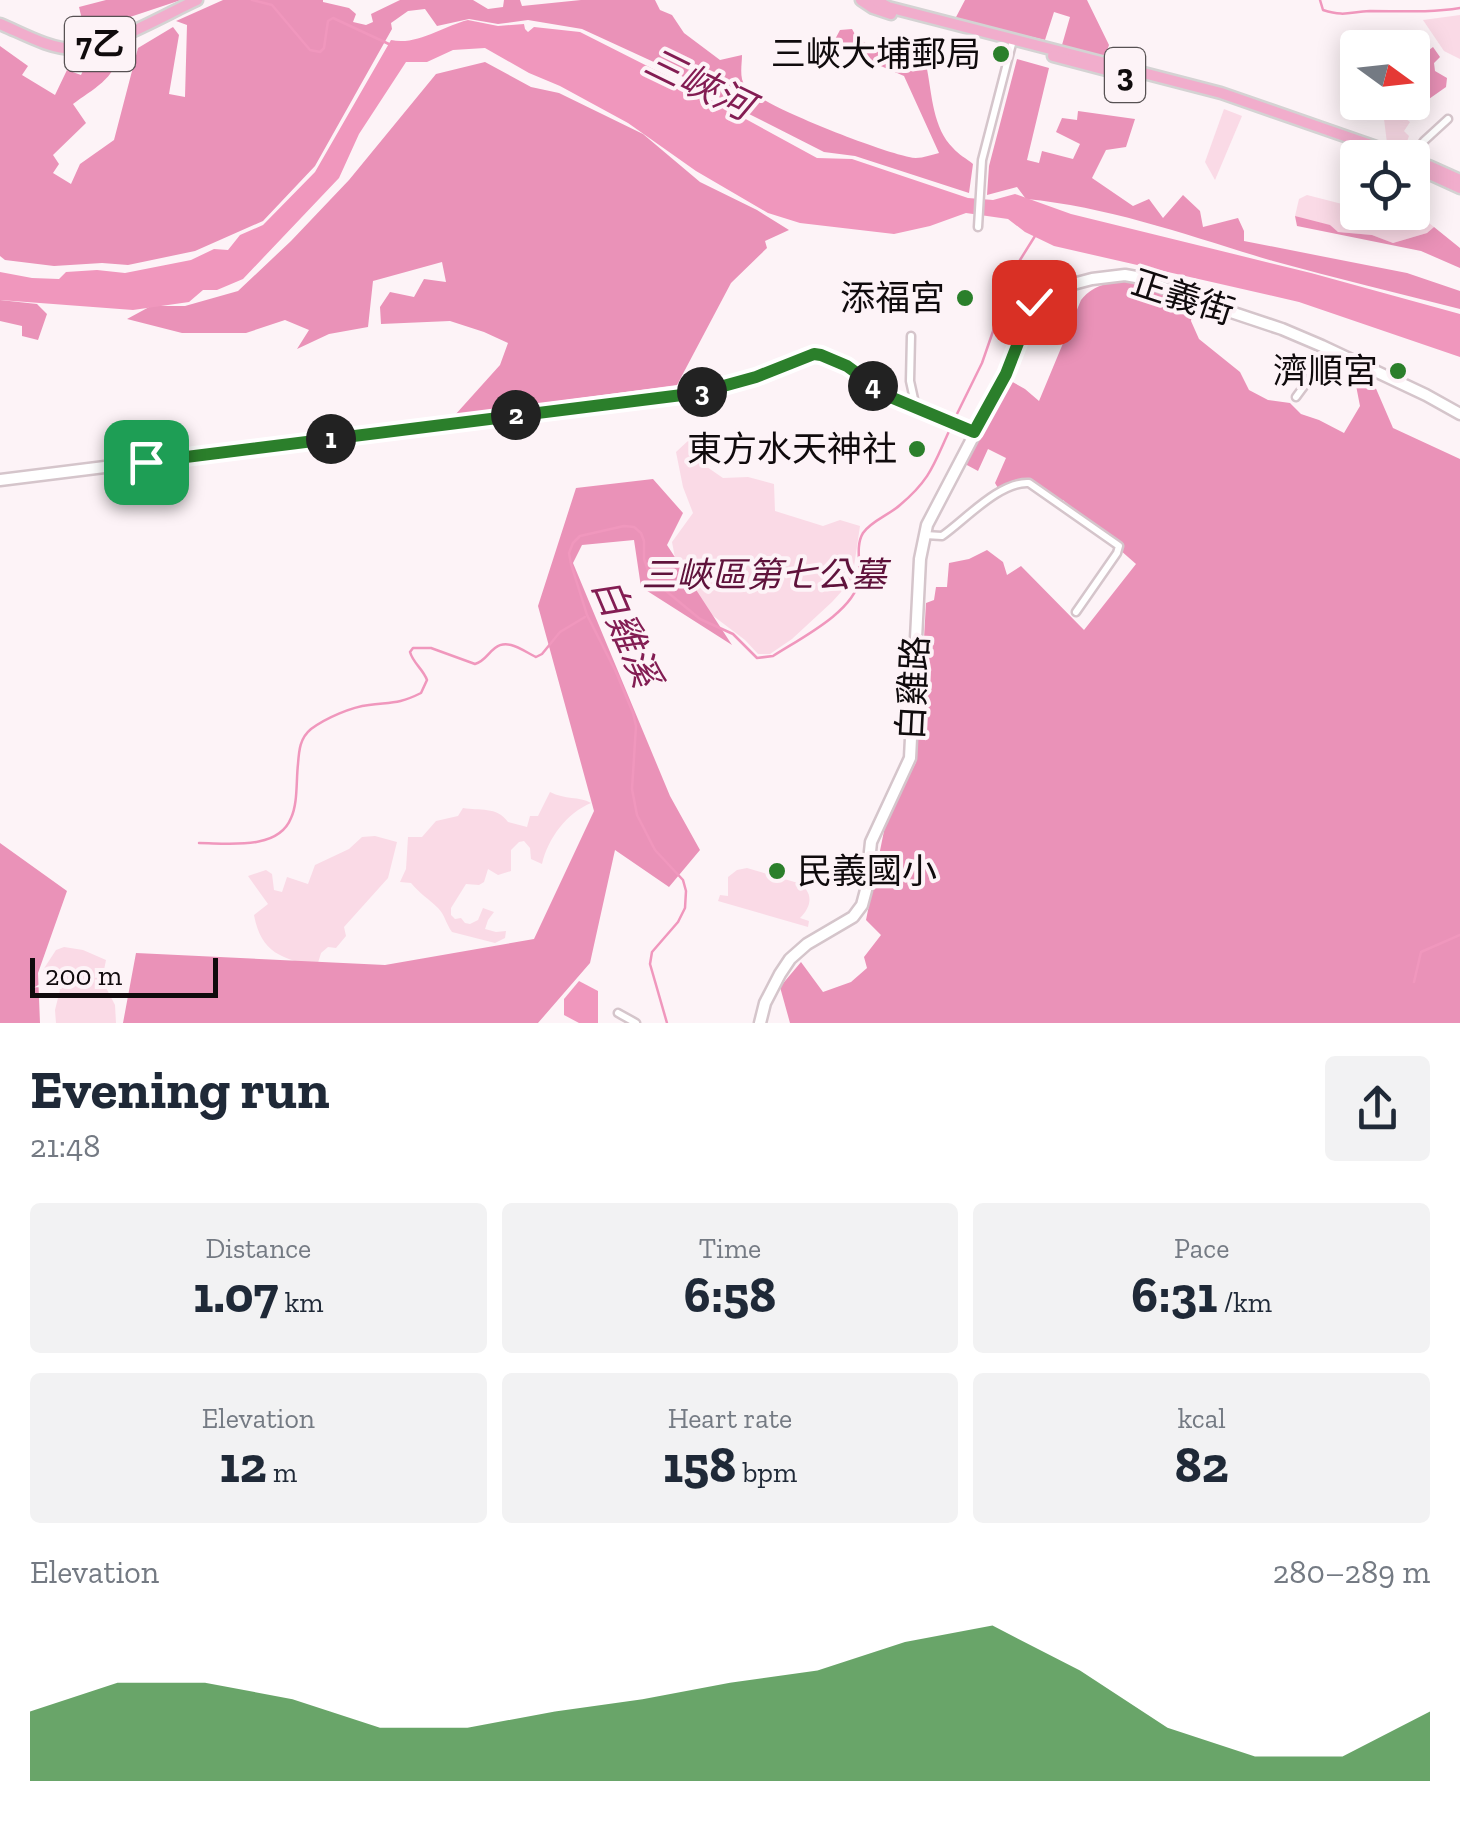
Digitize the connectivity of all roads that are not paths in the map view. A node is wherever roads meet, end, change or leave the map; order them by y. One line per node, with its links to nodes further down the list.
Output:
1 (197, 0): 4 (main road, 7乙)
2 (860, 0): 5 (main road, 3)
3 (875, 0): 5 (main road, 3)
4 (0, 24)
5 (1012, 42): 7 (main road, 3); 9 (main road, 3); 14 (street)
6 (1448, 119): 8 (street)
7 (1354, 140)
8 (1425, 140)
9 (1340, 142)
10 (1430, 168): 12 (main road, 3)
11 (1430, 171): 13 (main road, 3)
12 (1460, 180)
13 (1460, 188)
14 (978, 227)
15 (911, 336): 18 (street)
16 (1331, 350): 17 (street); 19 (street, 正義街); 20 (street, 正義街)
17 (1296, 397)
18 (916, 408): 20 (street); 21 (street)
19 (1460, 414)
20 (974, 432): 22 (street, 白雞路)
21 (0, 480)
22 (924, 535): 23 (street); 26 (street, 白雞路)
23 (1076, 612)
24 (618, 1013): 25 (street)
25 (636, 1023)
26 (760, 1023)

